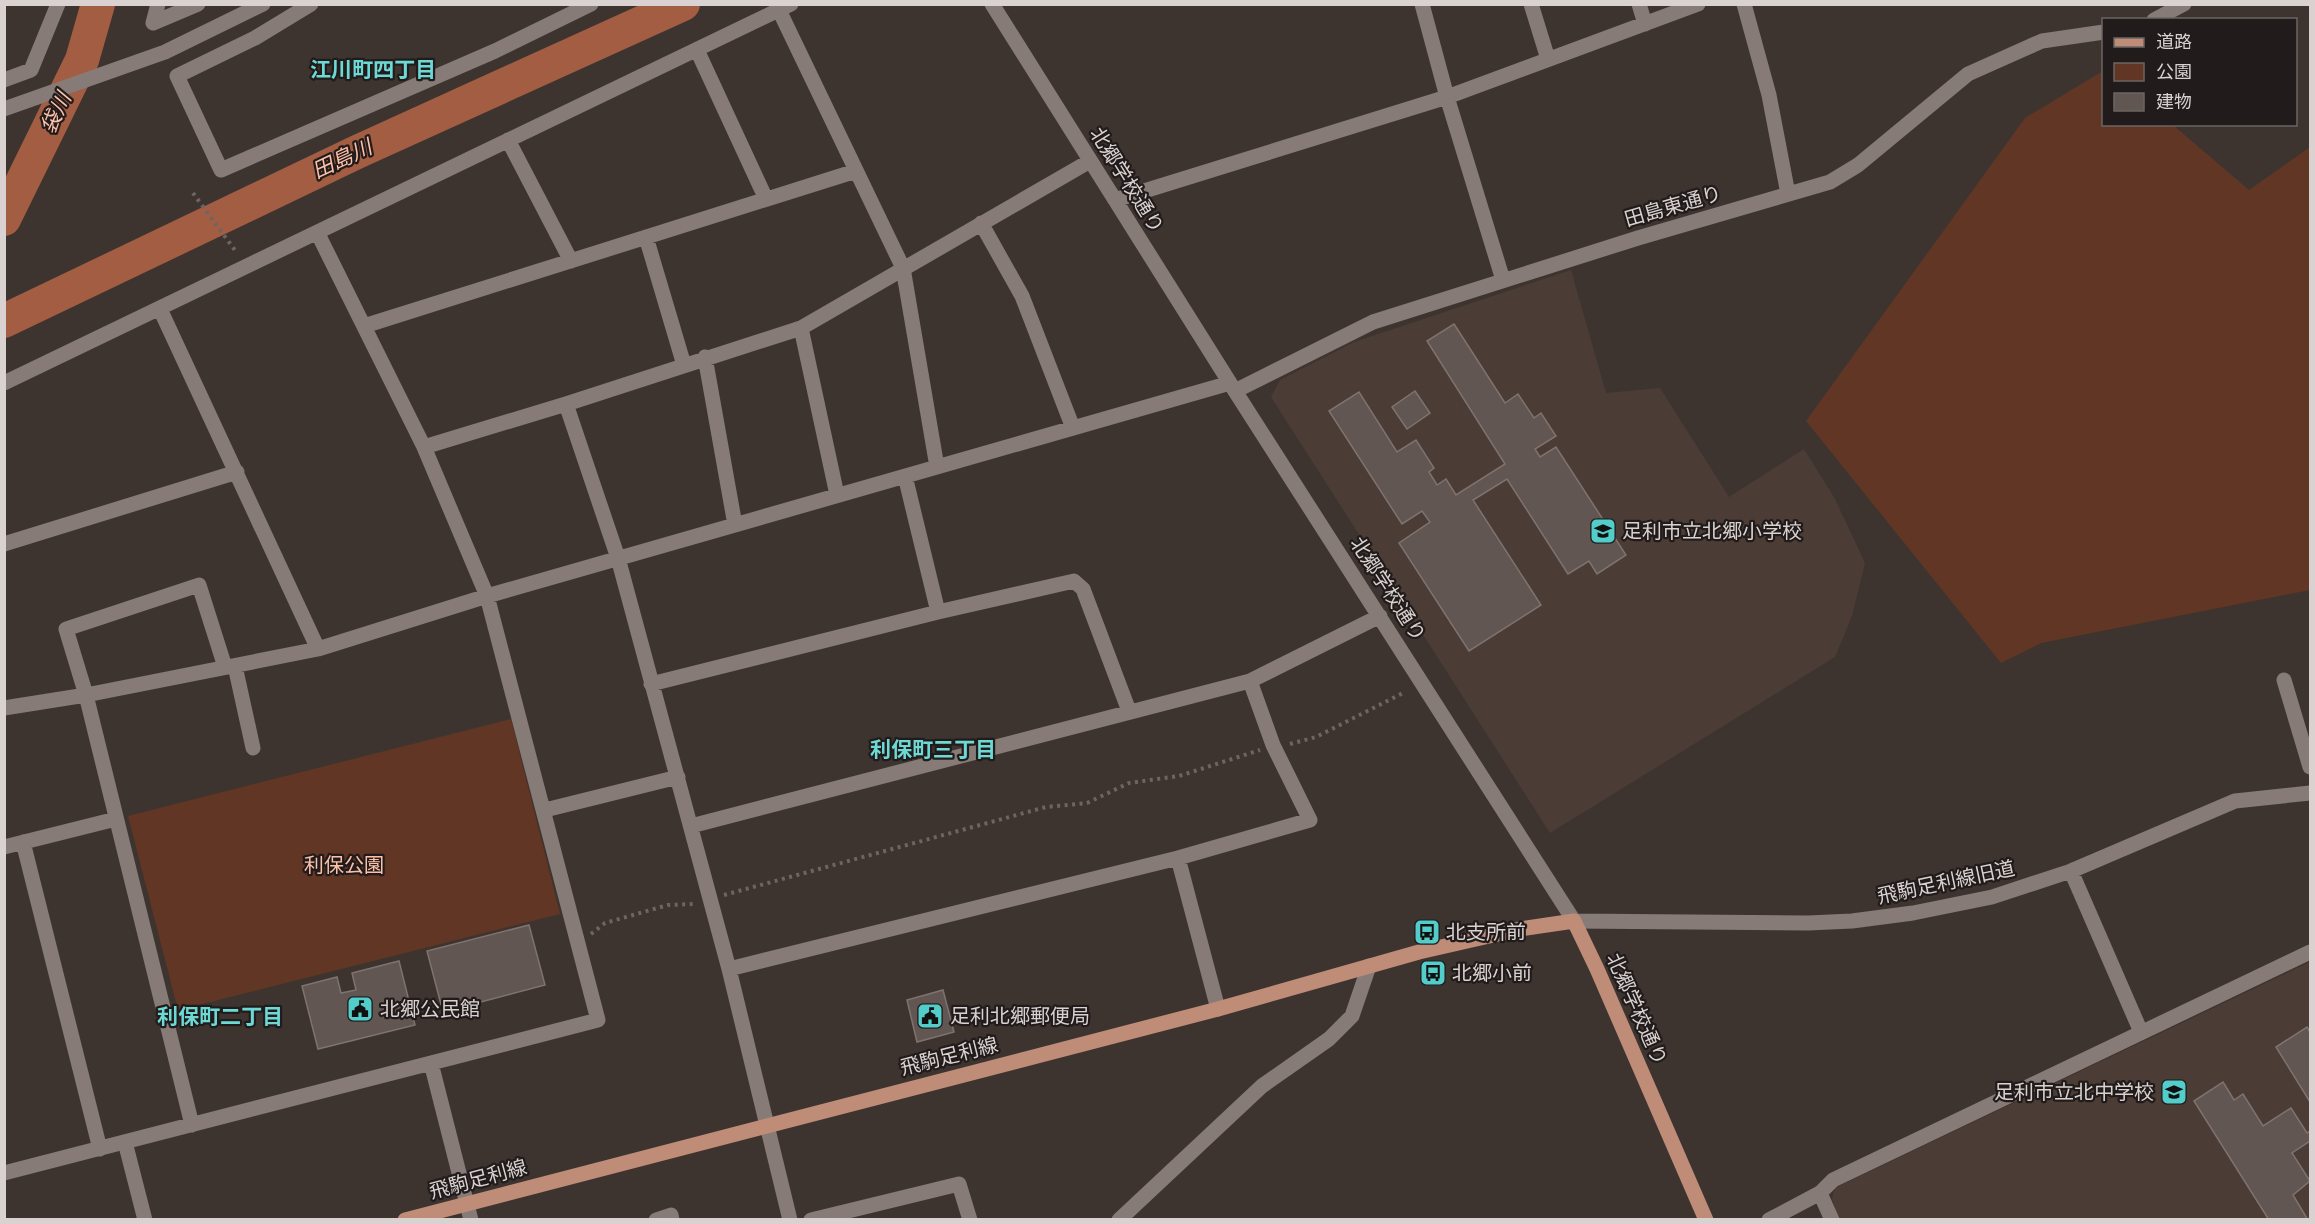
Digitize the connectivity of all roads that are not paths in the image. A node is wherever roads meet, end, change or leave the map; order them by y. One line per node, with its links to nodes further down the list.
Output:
1 (58, 4): 20 (street)
2 (158, 4): 3 (street)
3 (198, 4)
4 (263, 4): 22 (street)
5 (311, 4): 6 (street)
6 (591, 4)
7 (992, 4): 24 (street, 北郷学校通り)
8 (1422, 4): 21 (street)
9 (1532, 4): 19 (street)
10 (1639, 4): 16 (street)
11 (1698, 4): 16 (street)
12 (1744, 4): 26 (street)
13 (2184, 4): 15 (street)
14 (785, 7): 18 (street); 25 (street)
15 (2158, 18)
16 (1645, 24): 19 (street)
17 (2102, 32): 26 (street, 田島東通り)
18 (697, 50): 23 (street); 27 (street)
19 (1548, 59): 21 (street)
20 (4, 80)
21 (1447, 97): 28 (street); 34 (street)
22 (4, 109)
23 (508, 140): 30 (street); 32 (street)
24 (1090, 161): 28 (street, 北郷学校通り); 29 (street)
25 (856, 171): 27 (street); 33 (street)
26 (1788, 194): 34 (street, 田島東通り)
27 (766, 200): 31 (street)
28 (1115, 200): 41 (street, 北郷学校通り)
29 (981, 223): 33 (street); 43 (street)
30 (318, 234): 35 (street); 36 (street)
31 (646, 237): 32 (street); 39 (street)
32 (571, 261): 36 (street)
33 (903, 268): 37 (street); 45 (street)
34 (1503, 280): 41 (street, 田島東通り)
35 (160, 309): 40 (street); 46 (street)
36 (364, 326): 44 (street)
37 (801, 328): 38 (street); 48 (street)
38 (705, 357): 39 (street); 49 (street)
39 (684, 365): 42 (street)
40 (4, 383)
41 (1232, 387): 43 (street, 田島東通り); 54 (street, 北郷学校通り)
42 (566, 404): 44 (street); 51 (street)
43 (1073, 428): 45 (street, 田島東通り)
44 (424, 447): 52 (street)
45 (937, 467): 47 (street, 田島東通り)
46 (237, 472): 50 (street); 55 (street)
47 (905, 476): 48 (street, 田島東通り); 53 (street)
48 (837, 495): 49 (street, 田島東通り)
49 (735, 525): 51 (street, 田島東通り)
50 (4, 544)
51 (618, 558): 52 (street, 田島東通り); 59 (street)
52 (487, 596): 55 (street, 田島東通り); 67 (street)
53 (938, 612): 59 (street); 62 (street)
54 (1380, 616): 58 (street); 74 (street, 北郷学校通り)
55 (318, 649): 56 (street, 田島東通り)
56 (230, 667): 60 (street, 田島東通り); 60 (street); 63 (street)
57 (2284, 680): 64 (street)
58 (1250, 681): 62 (street); 72 (street)
59 (651, 684): 65 (street)
60 (86, 695): 61 (street, 田島東通り); 68 (street)
61 (4, 708)
62 (1129, 711): 69 (street)
63 (253, 748)
64 (2310, 767)
65 (678, 777): 67 (street); 69 (street)
66 (2310, 793): 73 (street, 飛駒足利線旧道)
67 (545, 810): 80 (street)
68 (116, 819): 70 (street); 82 (street)
69 (691, 826): 77 (street)
70 (23, 842): 71 (street); 84 (street)
71 (4, 847)
72 (1178, 858): 77 (street); 78 (street)
73 (2071, 871): 74 (street, 飛駒足利線旧道); 79 (street)
74 (1574, 921): 76 (main road, 飛駒足利線); 97 (main road, 北郷学校通り)
75 (2310, 952): 79 (street)
76 (1369, 966): 78 (main road, 飛駒足利線); 96 (street)
77 (729, 969): 81 (street)
78 (1218, 1009): 81 (main road, 飛駒足利線)
79 (2141, 1032): 86 (street)
80 (431, 1063): 82 (street); 87 (street)
81 (767, 1124): 87 (main road, 飛駒足利線); 93 (street)
82 (192, 1125): 83 (street)
83 (125, 1142): 84 (street); 88 (street)
84 (100, 1149): 85 (street)
85 (4, 1173)
86 (1820, 1192): 98 (street); 99 (street)
87 (467, 1204): 89 (main road, 飛駒足利線); 90 (street)
88 (145, 1220)
89 (405, 1220)
90 (471, 1220)
91 (656, 1220): 92 (street)
92 (672, 1220)
93 (790, 1220)
94 (811, 1220): 95 (street)
95 (970, 1220)
96 (1119, 1220)
97 (1706, 1220)
98 (1769, 1220)
99 (1832, 1220)

